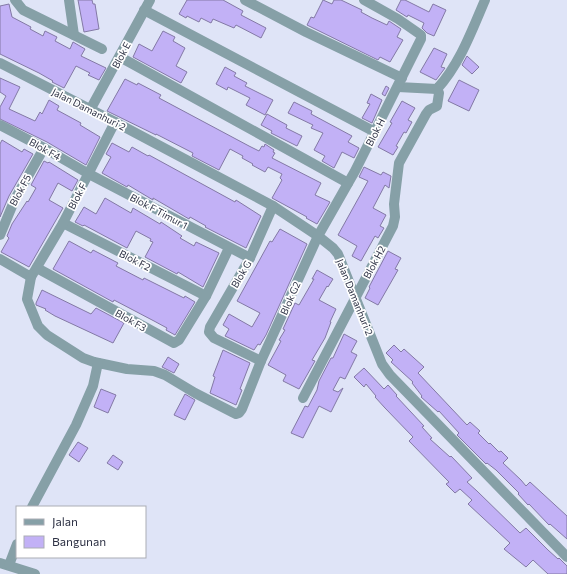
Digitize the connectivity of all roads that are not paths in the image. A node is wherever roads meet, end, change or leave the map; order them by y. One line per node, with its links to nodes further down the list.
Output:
1 (15, 0): 8 (street)
2 (69, 0): 8 (street)
3 (150, 0): 7 (street, Blok E)
4 (245, 0): 12 (street)
5 (364, 0): 12 (street, Blok H)
6 (485, 0): 13 (street)
7 (144, 10): 10 (street, Blok E); 17 (street)
8 (74, 35): 9 (street)
9 (102, 49)
10 (120, 57): 14 (street, Blok E); 20 (street)
11 (0, 63): 14 (street, Jalan Damanhuri 2)
12 (400, 83): 13 (street); 17 (street, Blok H)
13 (437, 89): 30 (street, Blok H2)
14 (90, 110): 15 (street, Jalan Damanhuri 2)
15 (115, 122): 19 (street, Blok F); 21 (street, Jalan Damanhuri 2)
16 (0, 125): 18 (street, Blok F4)
17 (376, 132): 20 (street, Blok H)
18 (44, 148): 19 (street, Blok F4); 23 (street, Blok F5)
19 (89, 174): 22 (street, Blok F); 25 (street, Blok F Timur 1)
20 (348, 183): 24 (street, Blok H)
21 (273, 206): 24 (street, Jalan Damanhuri 2); 26 (street, Blok G)
22 (63, 223): 28 (street, Blok F); 29 (street, Blok F2)
23 (0, 235)
24 (318, 236): 30 (street, Jalan Damanhuri 2); 31 (street, Blok G2)
25 (229, 248): 26 (street, Blok F Timur 1); 29 (street)
26 (250, 258): 31 (street, Blok G)
27 (0, 259): 28 (street)
28 (34, 272): 29 (street, Blok F3); 32 (street)
29 (206, 296)
30 (356, 298): 33 (street, Blok H2); 36 (street, Jalan Damanhuri 2)
31 (261, 361): 32 (street, Blok G2)
32 (98, 364): 34 (street)
33 (303, 398)
34 (33, 506)
35 (16, 546): 37 (street)
36 (567, 557)
37 (5, 564): 38 (street)
38 (29, 573)

